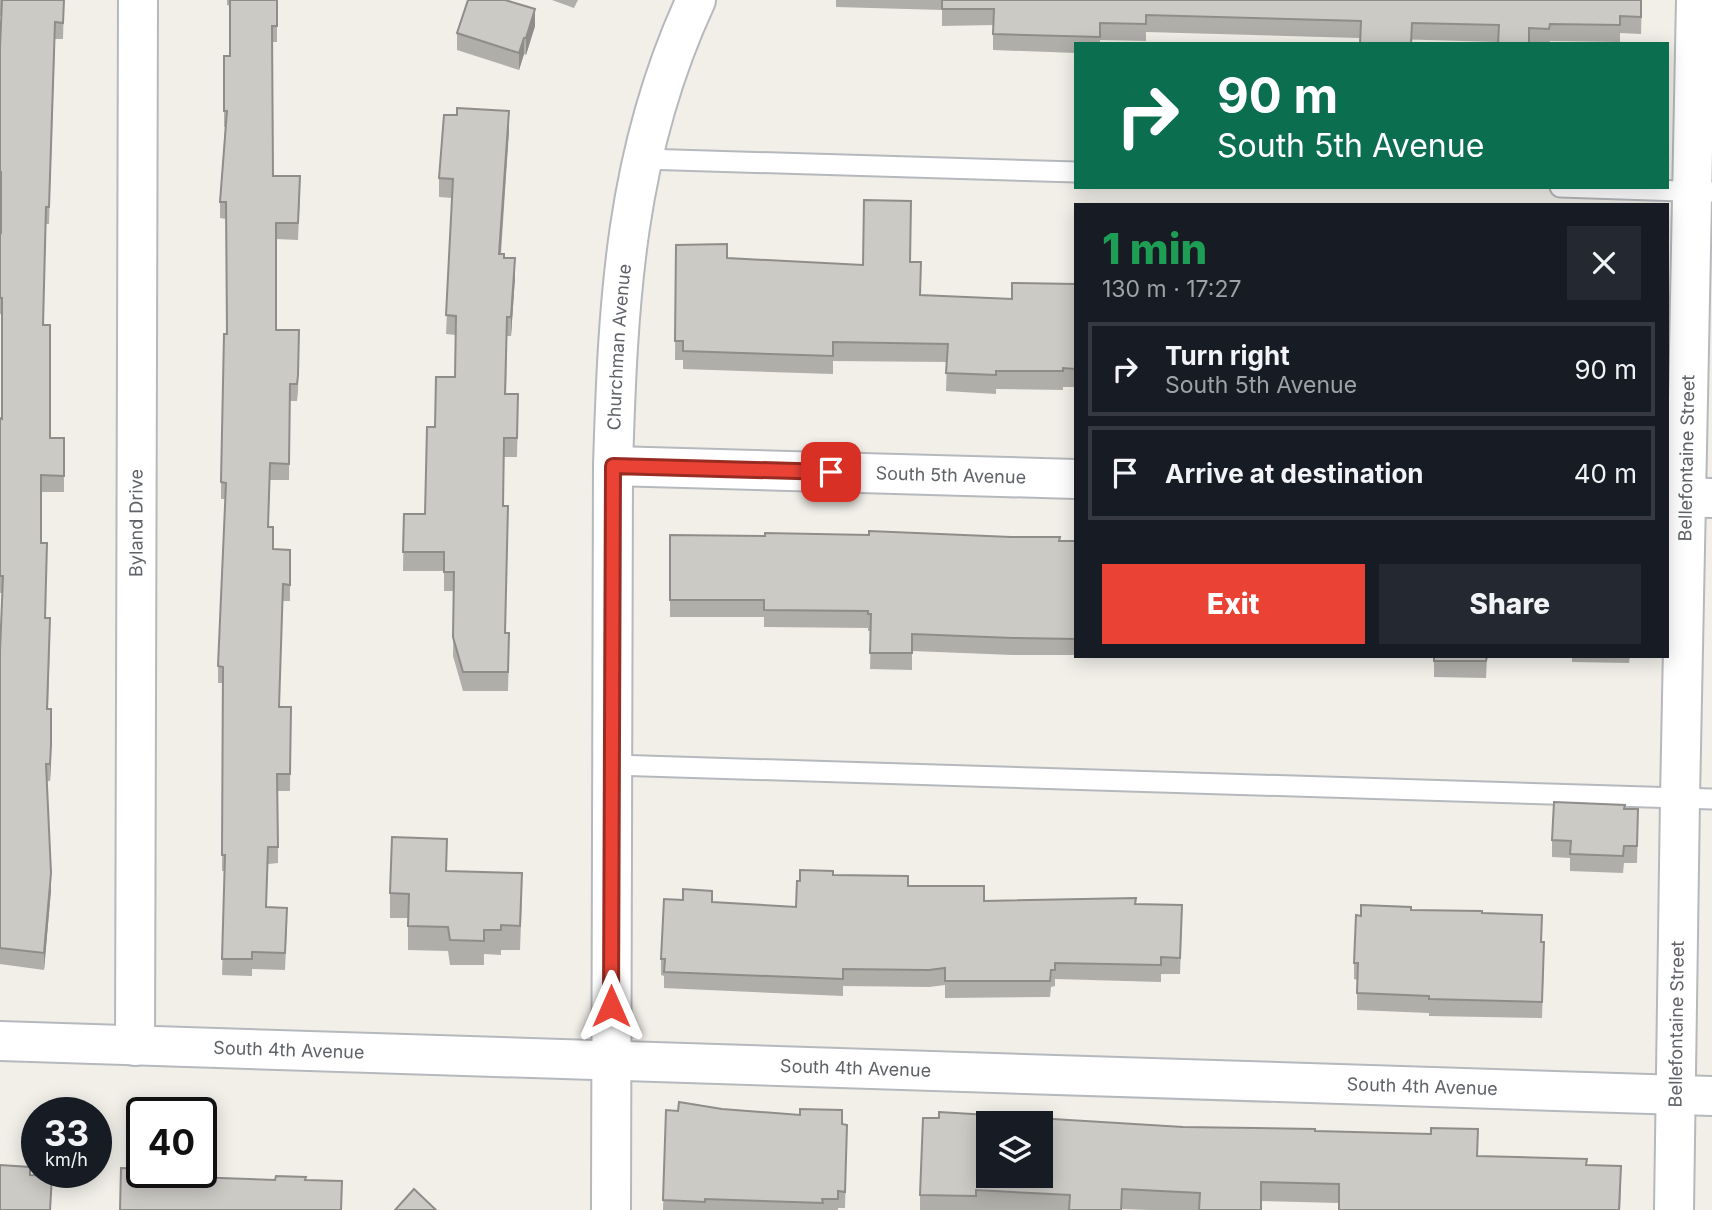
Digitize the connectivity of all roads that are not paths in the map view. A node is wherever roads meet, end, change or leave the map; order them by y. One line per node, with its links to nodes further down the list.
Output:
1 (138, 0): 14 (street, Byland Drive)
2 (696, 0): 4 (street, Churchman Avenue)
3 (1696, 0): 7 (street, Bellefontaine Street)
4 (643, 159): 5 (lane); 8 (street, Churchman Avenue)
5 (1074, 172)
6 (1617, 189): 7 (lane)
7 (1702, 192): 10 (street, Bellefontaine Street)
8 (613, 466): 9 (street, South 5th Avenue); 11 (street, Churchman Avenue)
9 (1074, 480)
10 (1689, 497): 12 (street, Bellefontaine Street)
11 (612, 765): 12 (lane); 15 (street, Churchman Avenue)
12 (1696, 798): 16 (street, Bellefontaine Street)
13 (0, 1041): 14 (street, South 4th Avenue)
14 (135, 1046): 15 (street, South 4th Avenue)
15 (611, 1059): 16 (street, South 4th Avenue); 17 (street, Churchman Avenue)
16 (1694, 1096): 18 (street, Bellefontaine Street)
17 (611, 1210)
18 (1674, 1210)

